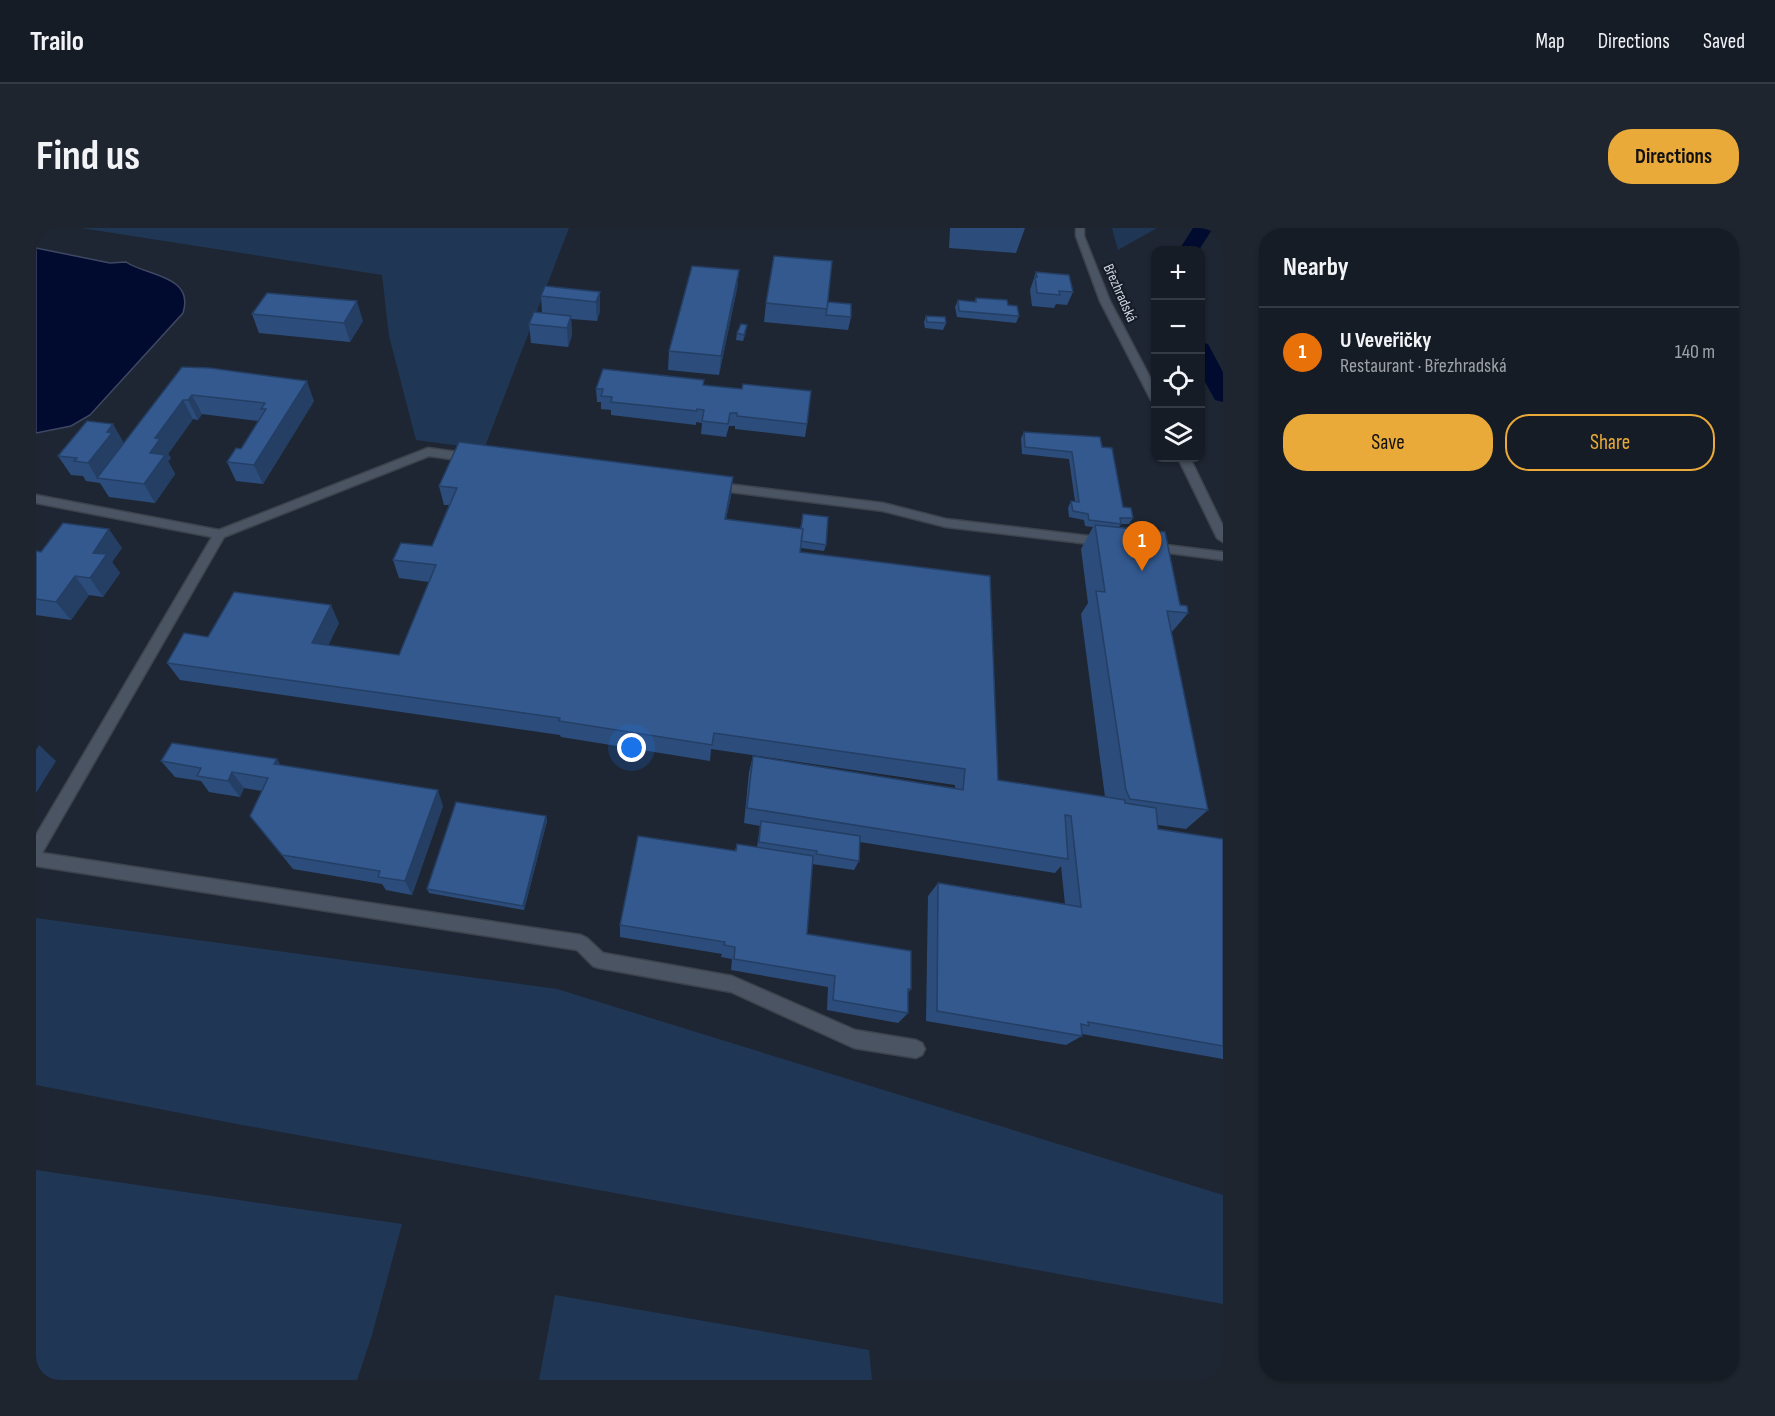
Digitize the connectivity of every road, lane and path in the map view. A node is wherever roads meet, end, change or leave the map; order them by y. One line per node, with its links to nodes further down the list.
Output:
1 (1080, 228): 2 (street, Březhradská)
2 (1151, 392)
3 (486, 459): 7 (street)
4 (1186, 462): 8 (street)
5 (696, 484): 9 (street)
6 (36, 499): 7 (street)
7 (220, 534): 12 (street)
8 (1223, 538)
9 (1119, 543)
10 (1142, 546): 11 (street)
11 (1223, 556)
12 (36, 849)
13 (36, 859): 14 (street)
14 (916, 1049)

